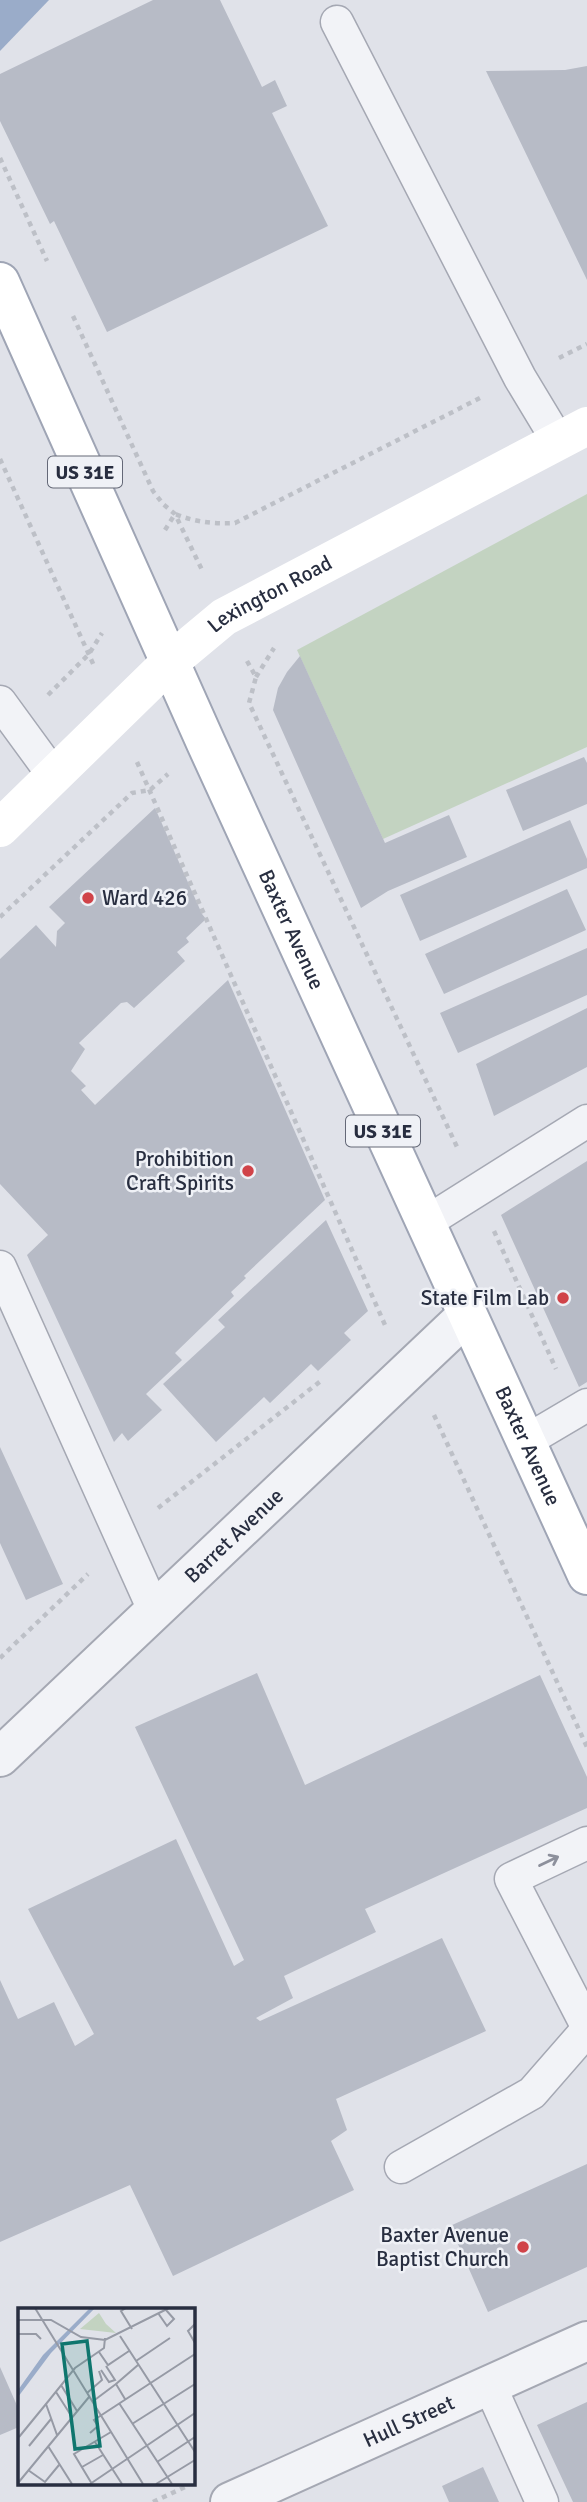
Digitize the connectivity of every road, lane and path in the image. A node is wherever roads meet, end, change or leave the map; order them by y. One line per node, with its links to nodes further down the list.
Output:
1 (337, 22): 7 (lane)
2 (0, 158): 3 (path)
3 (51, 269)
4 (0, 282): 11 (main road, Baxter Avenue / US 31E)
5 (68, 306): 10 (path)
6 (587, 344): 7 (path)
7 (520, 378): 8 (lane); 10 (path)
8 (573, 434): 12 (main road, Lexington Road)
9 (0, 459): 13 (path)
10 (176, 514): 11 (path); 12 (path)
11 (134, 581): 13 (path); 14 (main road, Baxter Avenue / US 31E)
12 (224, 617): 14 (main road, Lexington Road); 15 (path)
13 (89, 654): 16 (path); 17 (path)
14 (170, 662): 17 (main road, Lexington Road); 18 (main road, Baxter Avenue / US 31E)
15 (249, 703): 18 (path); 24 (path)
16 (9, 713): 19 (lane)
17 (116, 716): 19 (main road, Lexington Road); 20 (path)
18 (206, 743): 20 (path); 25 (main road, Baxter Avenue / US 31E)
19 (54, 776): 21 (main road, Lexington Road)
20 (150, 790): 22 (path); 28 (path)
21 (0, 828)
22 (0, 917)
23 (587, 1121): 24 (lane)
24 (476, 1191): 25 (lane); 30 (path)
25 (425, 1223): 27 (main road, Baxter Avenue / US 31E)
26 (0, 1267): 32 (lane)
27 (467, 1315): 28 (street, Barret Avenue); 31 (main road, Baxter Avenue / US 31E)
28 (405, 1373): 34 (street, Barret Avenue); 37 (path)
29 (328, 1376): 32 (path)
30 (581, 1408): 31 (lane)
31 (526, 1441): 33 (main road, Baxter Avenue / US 31E)
32 (124, 1541): 34 (lane); 35 (path)
33 (587, 1575)
34 (154, 1611): 36 (street, Barret Avenue)
35 (0, 1658)
36 (2, 1747)
37 (587, 1747)
38 (587, 1843): 39 (lane, one-way to 38)
39 (587, 2028): 40 (lane)
40 (401, 2167)
41 (587, 2341): 42 (street, Hull Street)
42 (489, 2386): 43 (street, Hull Street); 44 (lane)
43 (230, 2502)
44 (542, 2502)

